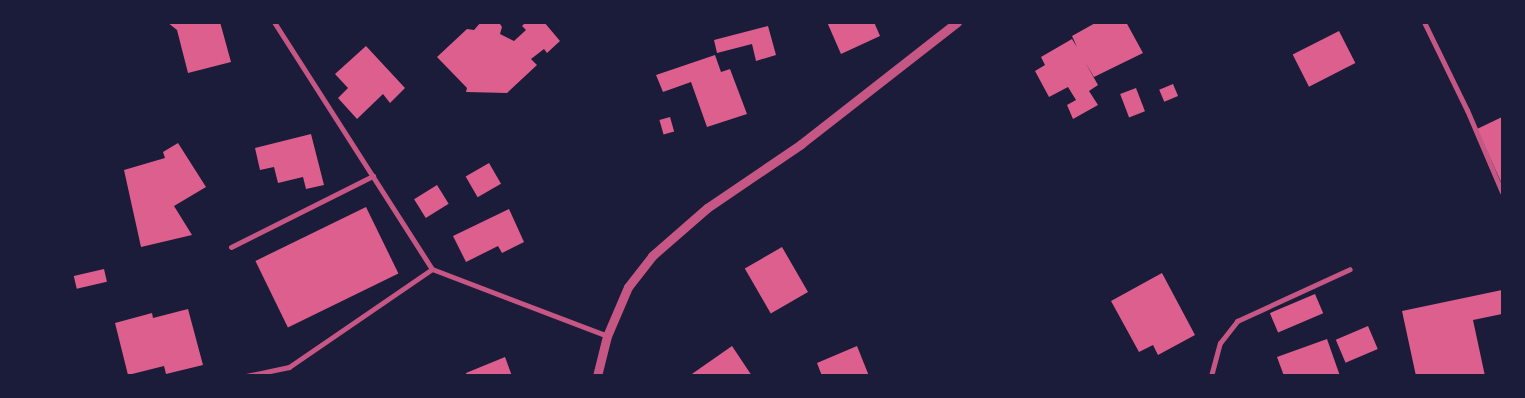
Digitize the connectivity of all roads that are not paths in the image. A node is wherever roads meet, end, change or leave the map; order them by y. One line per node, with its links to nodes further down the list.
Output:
1 (274, 22): 4 (street)
2 (957, 22): 9 (street)
3 (1424, 22): 5 (street)
4 (373, 176): 6 (street); 7 (street)
5 (1502, 192)
6 (231, 247)
7 (432, 269): 9 (street); 10 (street)
8 (1350, 269): 12 (street)
9 (607, 336): 11 (street)
10 (246, 376)
11 (596, 376)
12 (1211, 376)

